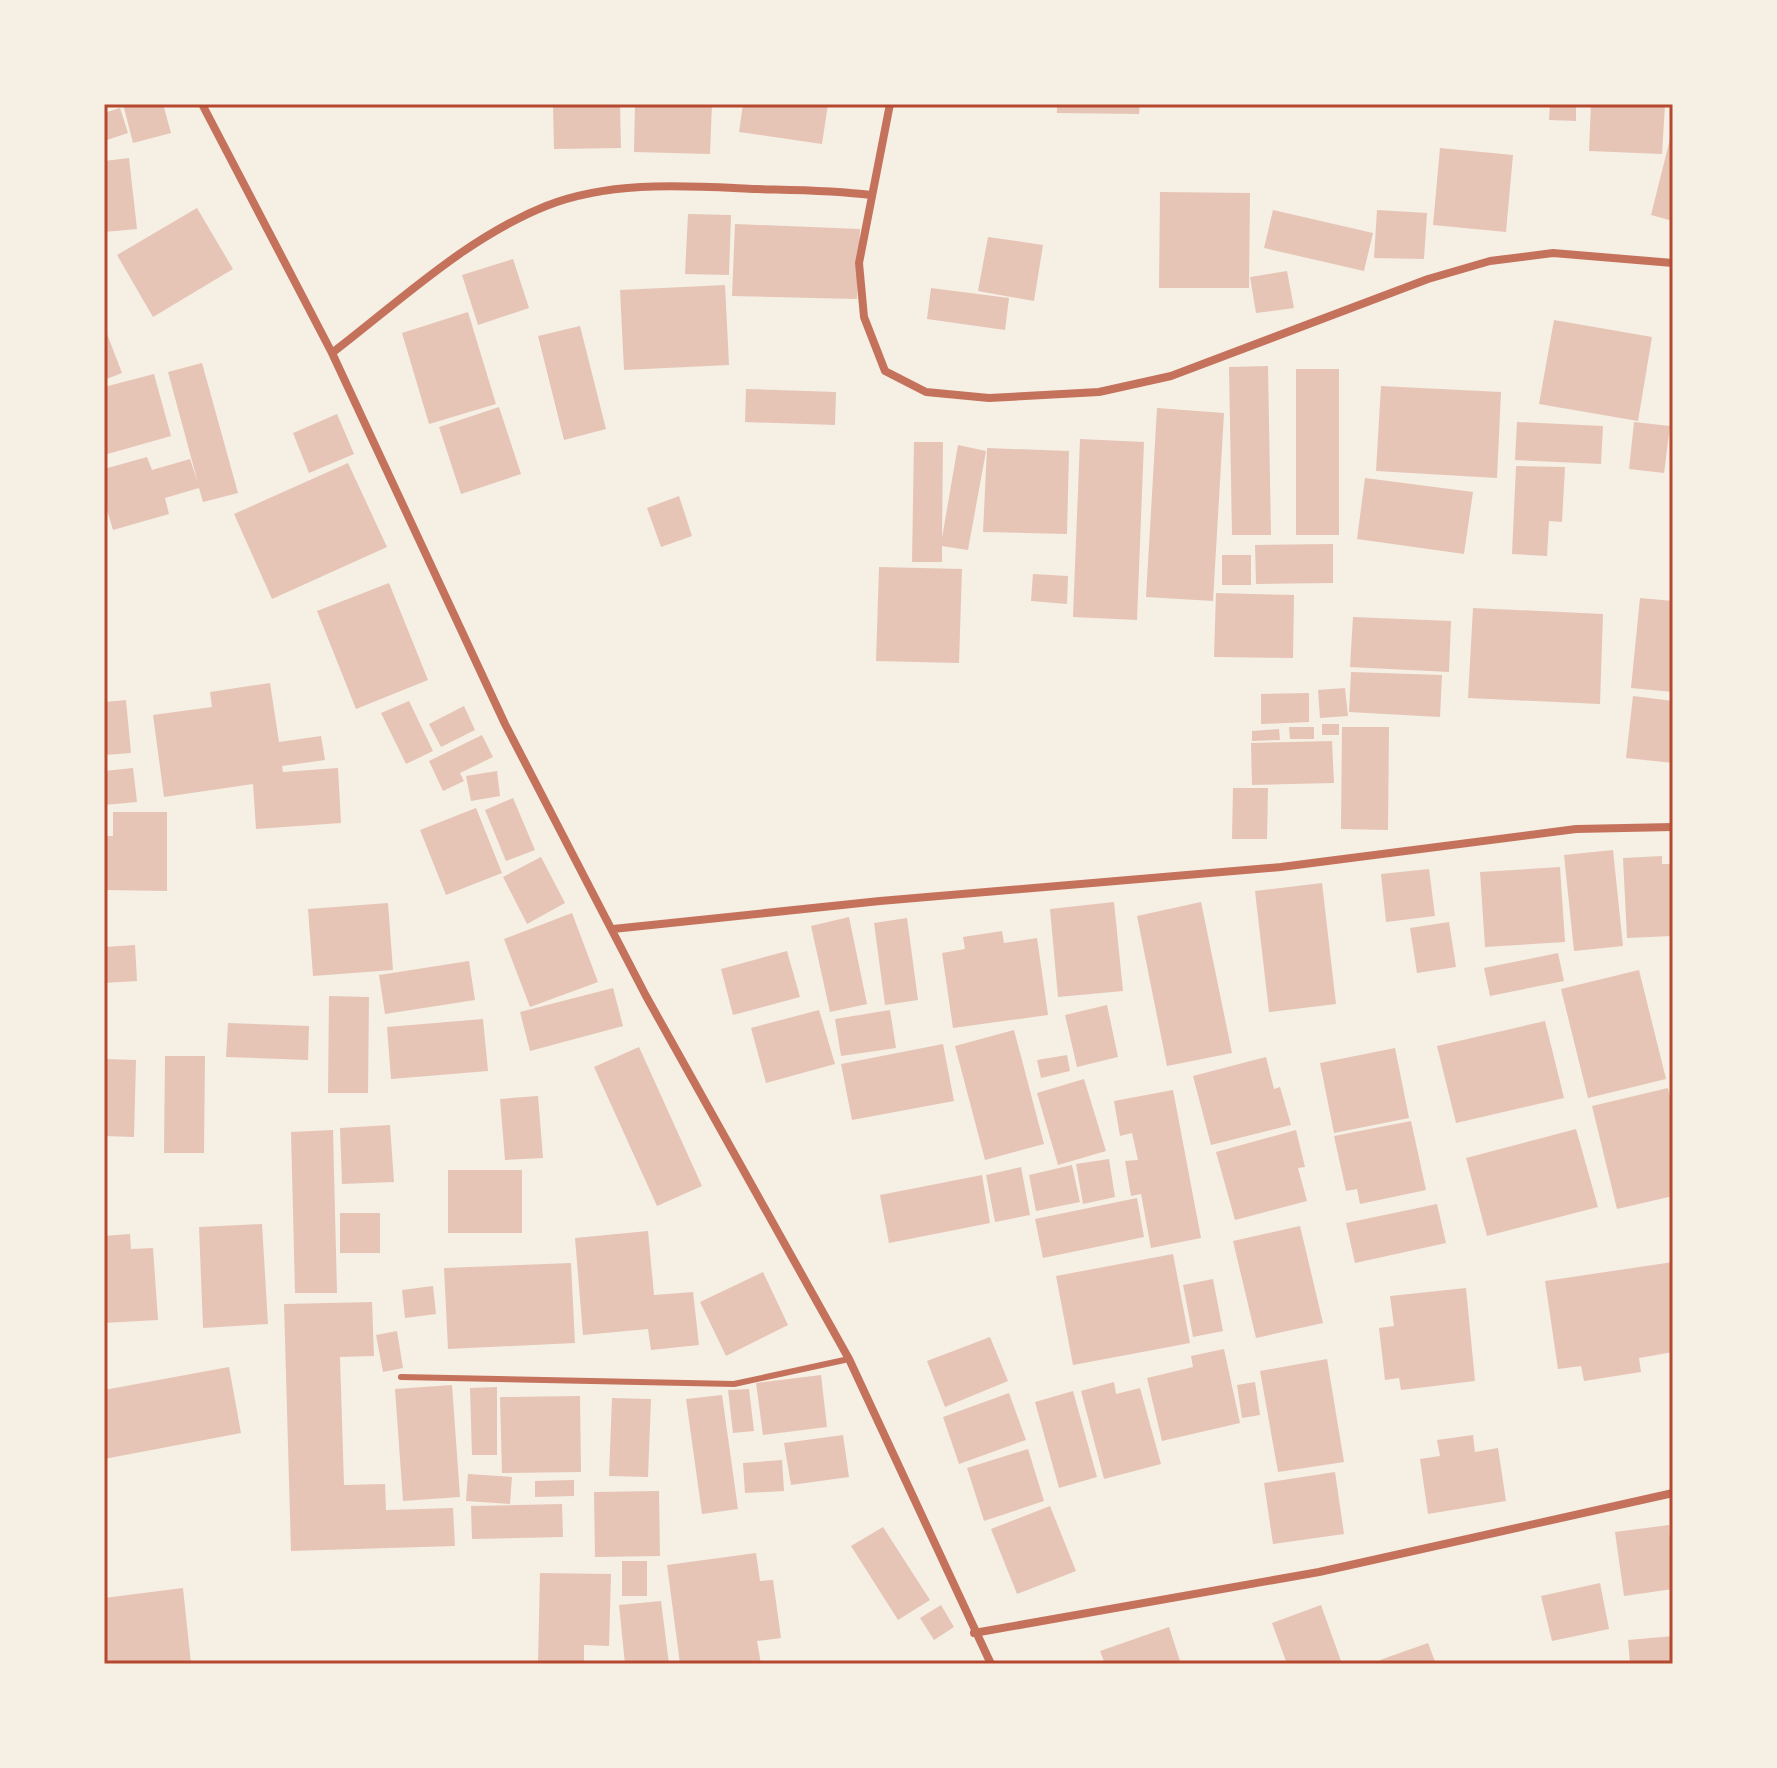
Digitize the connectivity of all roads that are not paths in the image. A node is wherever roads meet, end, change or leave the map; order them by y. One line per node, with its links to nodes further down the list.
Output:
1 (202, 104): 5 (street)
2 (890, 104): 3 (street)
3 (871, 195): 4 (street); 5 (street)
4 (1673, 263)
5 (332, 353): 7 (street)
6 (1673, 827): 7 (street)
7 (613, 929): 8 (street)
8 (849, 1359): 9 (lane); 11 (street)
9 (401, 1377)
10 (1673, 1493): 11 (street)
11 (974, 1633): 12 (street)
12 (991, 1664)

